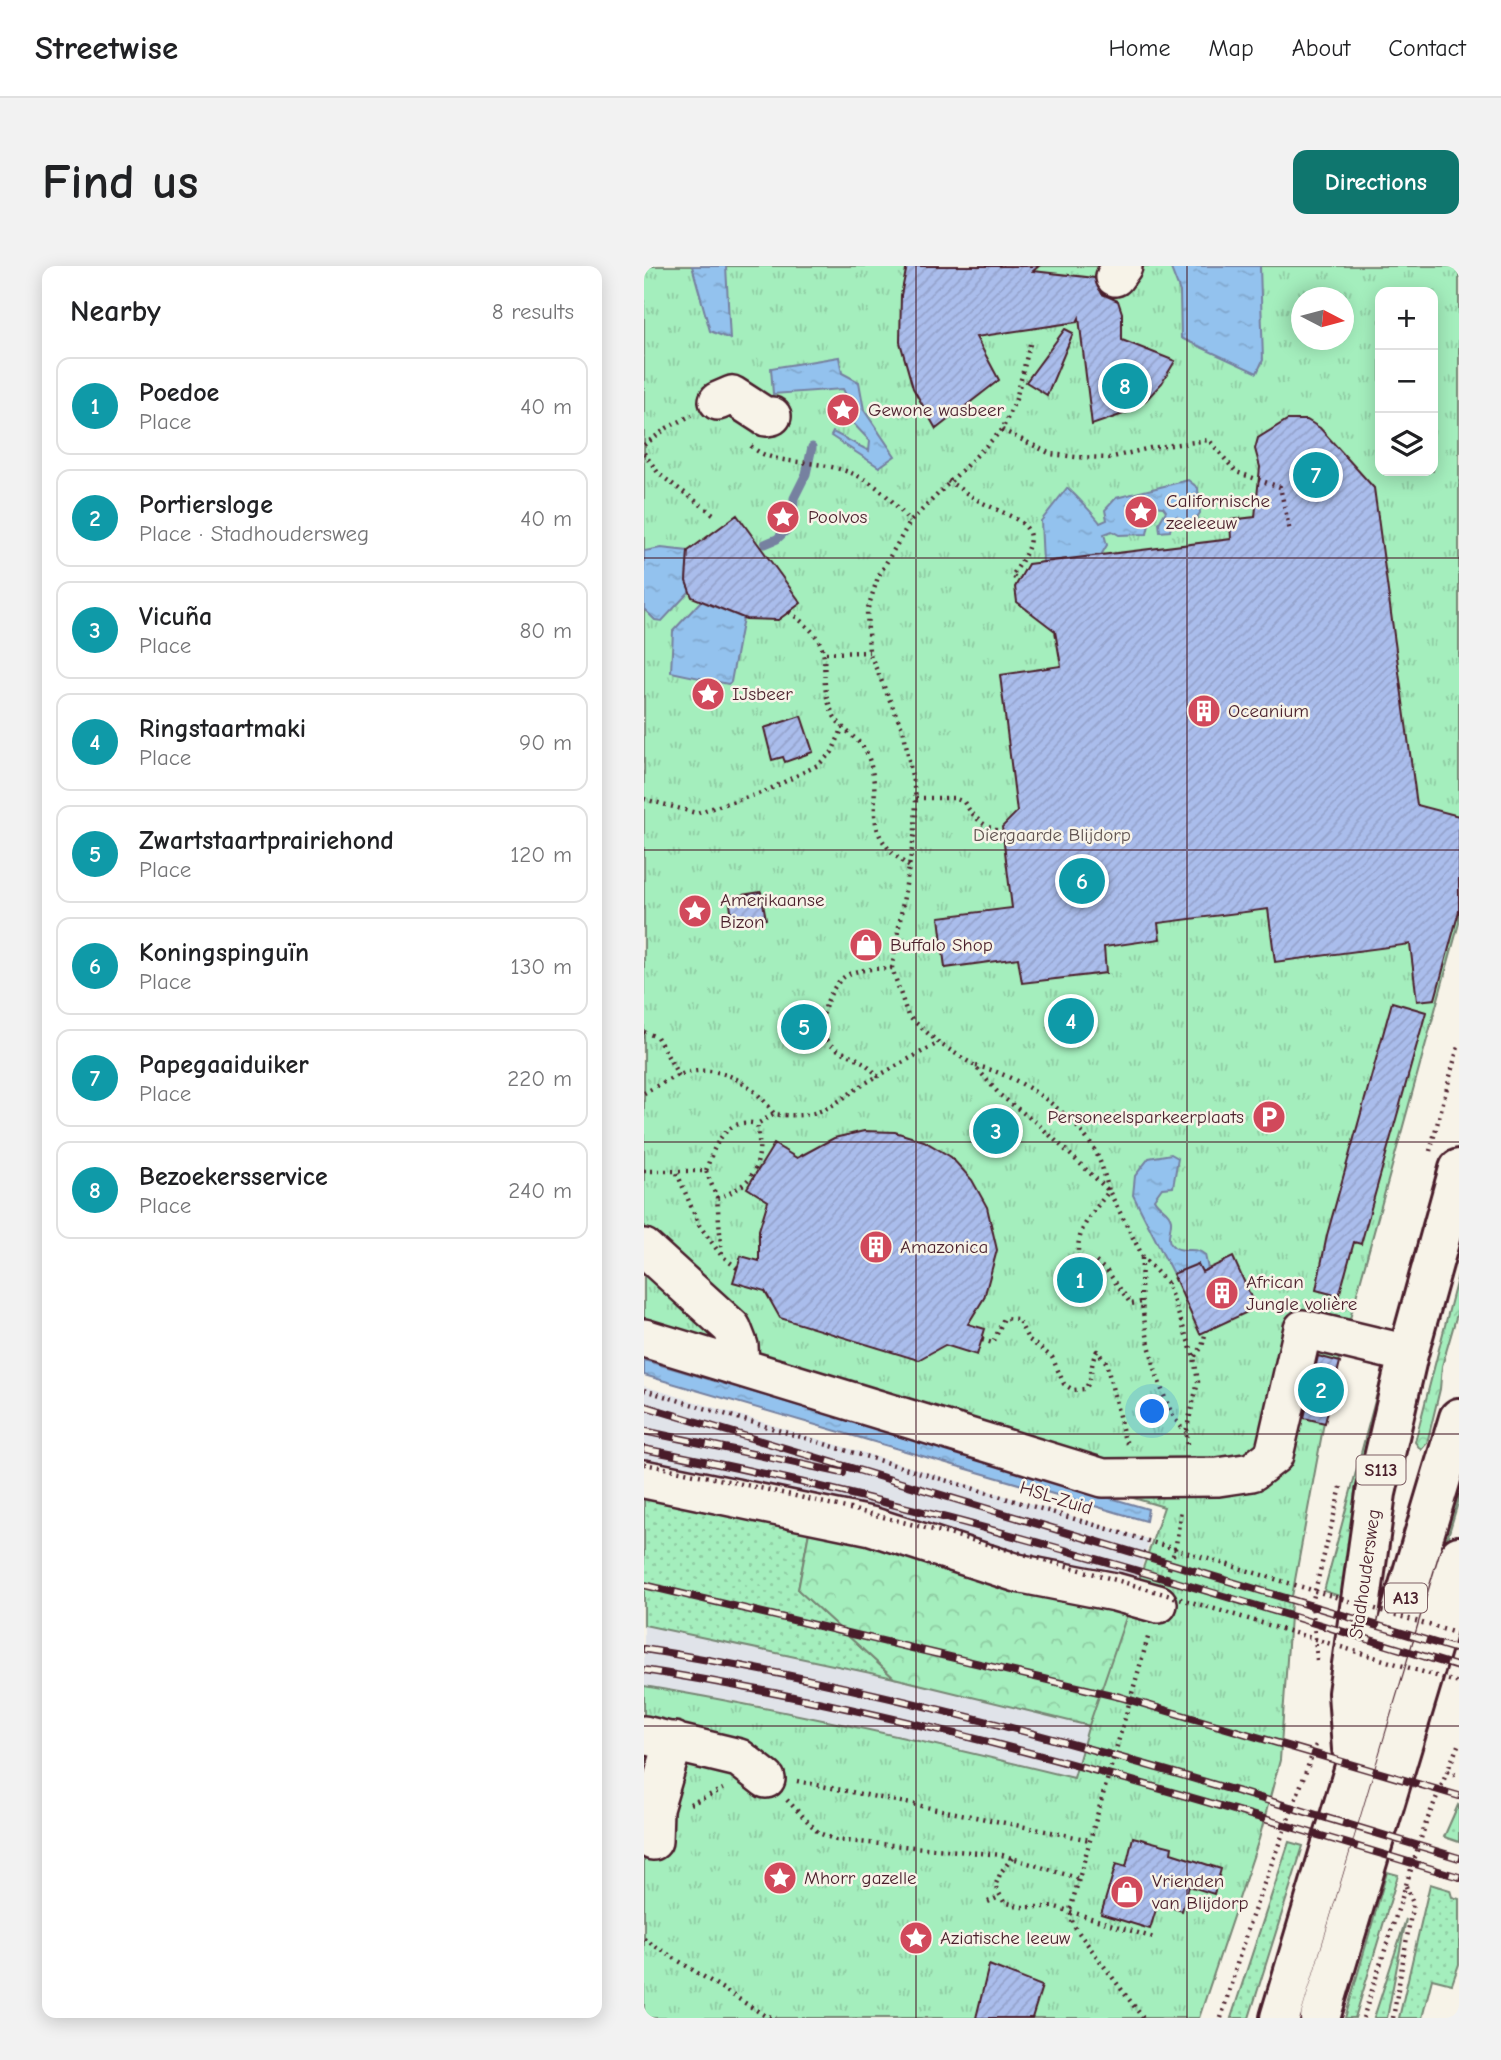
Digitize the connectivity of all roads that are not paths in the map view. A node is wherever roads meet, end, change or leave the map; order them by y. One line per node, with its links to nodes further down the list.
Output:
1 (713, 399): 2 (lane)
2 (772, 416)
3 (1459, 1169): 6 (main road, Stadhoudersweg / S113)
4 (644, 1248): 7 (lane)
5 (644, 1338): 7 (lane)
6 (1408, 1354): 7 (lane); 15 (main road, Stadhoudersweg / S113)
7 (740, 1366)
8 (1459, 1418): 15 (main road, Stadhoudersweg / A13)
9 (644, 1479): 11 (lane)
10 (1459, 1556): 13 (main road, A13)
11 (1158, 1604)
12 (1459, 1632): 13 (main road)
13 (1422, 1678): 19 (main road)
14 (659, 1738): 16 (lane); 17 (lane)
15 (1353, 1779): 18 (main road, Stadhoudersweg / S113)
16 (766, 1780)
17 (653, 1841)
18 (1280, 2018)
19 (1320, 2018)

